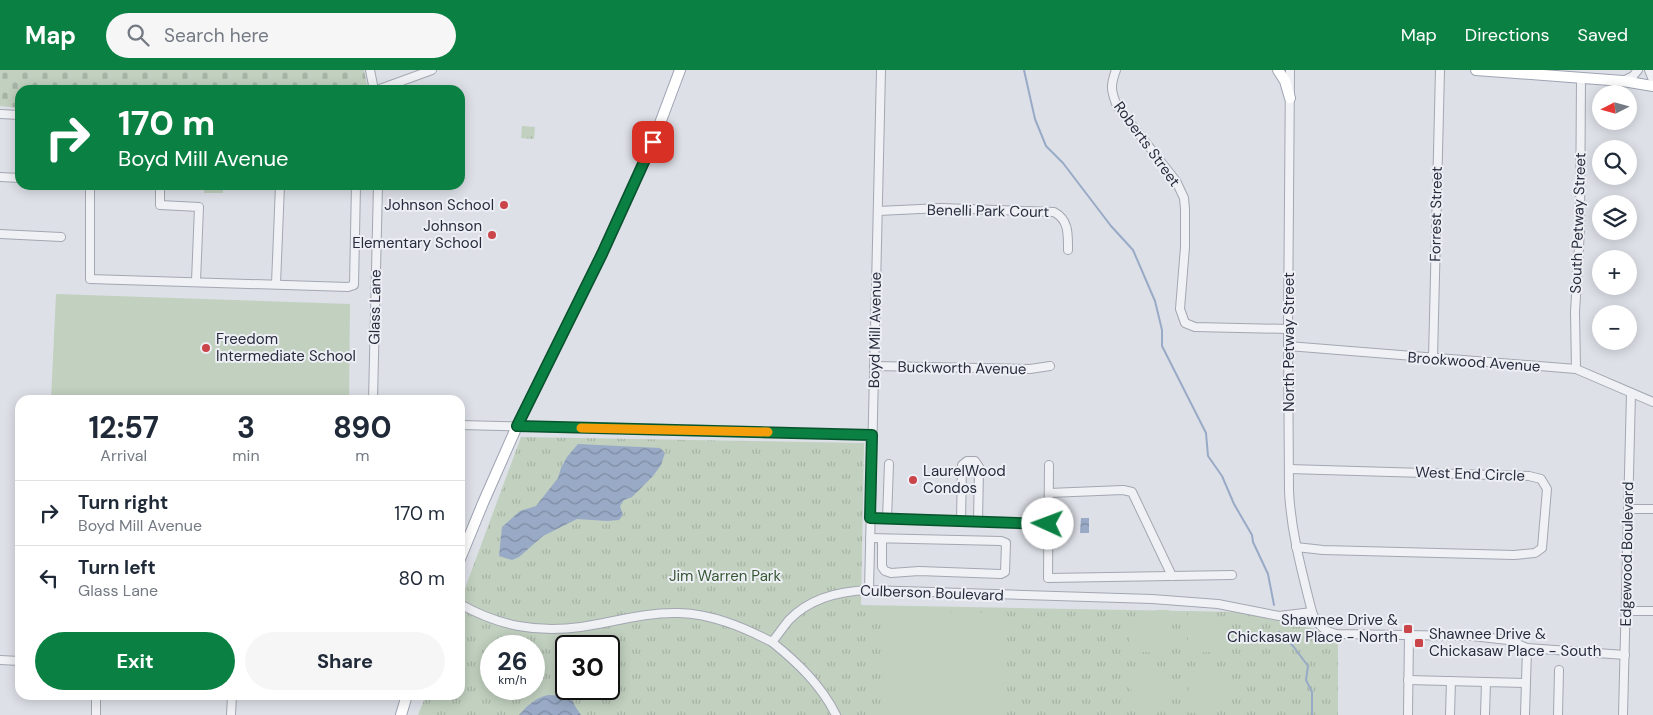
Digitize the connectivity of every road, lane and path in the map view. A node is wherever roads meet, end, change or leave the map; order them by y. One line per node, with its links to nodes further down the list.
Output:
1 (370, 70): 15 (street)
2 (432, 70): 16 (street)
3 (680, 70): 44 (main road)
4 (881, 70): 28 (street, Boyd Mill Avenue)
5 (1116, 70): 34 (street, Roberts Street)
6 (1278, 70): 18 (main road)
7 (1290, 70): 18 (street, North Petway Street)
8 (1440, 70): 36 (street, Forrest Street)
9 (1476, 70): 12 (main road)
10 (1638, 70): 14 (street)
11 (1648, 70): 13 (street)
12 (1581, 77): 14 (main road); 39 (street, South Petway Street)
13 (1653, 80)
14 (1623, 81): 17 (main road)
15 (374, 85)
16 (390, 85)
17 (1653, 86)
18 (1290, 98): 34 (street, North Petway Street)
19 (0, 114): 20 (street)
20 (15, 115)
21 (0, 177): 22 (street)
22 (15, 178)
23 (90, 190): 32 (street)
24 (160, 190): 32 (street)
25 (280, 190): 33 (street)
26 (356, 190): 33 (street)
27 (378, 190): 41 (street, Glass Lane)
28 (878, 211): 31 (street, Benelli Park Court); 37 (street, Boyd Mill Avenue)
29 (0, 234): 30 (street)
30 (61, 237)
31 (1068, 250)
32 (196, 281): 33 (street)
33 (276, 284)
34 (1288, 329): 35 (street, North Petway Street)
35 (1288, 346): 36 (street, Brookwood Avenue); 48 (street, North Petway Street)
36 (1433, 358): 39 (street, Brookwood Avenue)
37 (874, 366): 38 (street, Buckworth Avenue); 45 (street, Boyd Mill Avenue)
38 (1050, 366)
39 (1576, 370): 40 (street, Brookwood Avenue)
40 (1631, 393): 42 (street, Brookwood Avenue); 50 (street, Edgewood Boulevard)
41 (373, 395)
42 (1653, 402)
43 (465, 425): 44 (street)
44 (517, 426): 45 (street); 59 (main road)
45 (872, 435): 52 (street, Boyd Mill Avenue)
46 (889, 464): 53 (street)
47 (1049, 465): 49 (street)
48 (1289, 469): 60 (street, North Petway Street); 60 (street, West End Circle)
49 (1049, 493): 56 (street); 62 (street)
50 (1628, 509): 51 (street); 65 (street, Edgewood Boulevard)
51 (1653, 509)
52 (870, 518): 53 (street); 57 (street, Boyd Mill Avenue)
53 (886, 518): 54 (street)
54 (961, 521): 55 (street); 55 (street)
55 (978, 522): 56 (street)
56 (1048, 524): 62 (street)
57 (870, 538): 58 (street); 63 (street, Boyd Mill Avenue)
58 (882, 539): 58 (street)
59 (465, 547)
60 (1296, 547): 67 (street, North Petway Street)
61 (1232, 575): 62 (street)
62 (1172, 576)
63 (869, 590): 67 (street, Culberson Boulevard); 69 (street, Culberson Boulevard)
64 (465, 607): 69 (street)
65 (1626, 611): 66 (street); 71 (street, Edgewood Boulevard)
66 (1653, 611)
67 (1312, 612): 68 (street)
68 (1409, 634): 70 (street); 75 (street)
69 (772, 642): 85 (street)
70 (1527, 648): 71 (street); 78 (street)
71 (1625, 655): 92 (street, Edgewood Boulevard)
72 (0, 660): 73 (street)
73 (15, 661)
74 (1559, 670): 91 (street)
75 (1408, 680): 76 (street); 86 (street)
76 (1451, 681): 77 (street); 87 (street)
77 (1486, 682): 78 (street); 88 (street)
78 (1525, 683): 89 (street)
79 (96, 700): 82 (street)
80 (232, 700): 83 (street)
81 (406, 700): 84 (main road)
82 (96, 715)
83 (231, 715)
84 (401, 715)
85 (836, 715)
86 (1408, 715)
87 (1450, 715)
88 (1485, 715)
89 (1524, 715): 90 (street)
90 (1533, 715)
91 (1558, 715)
92 (1623, 715)

